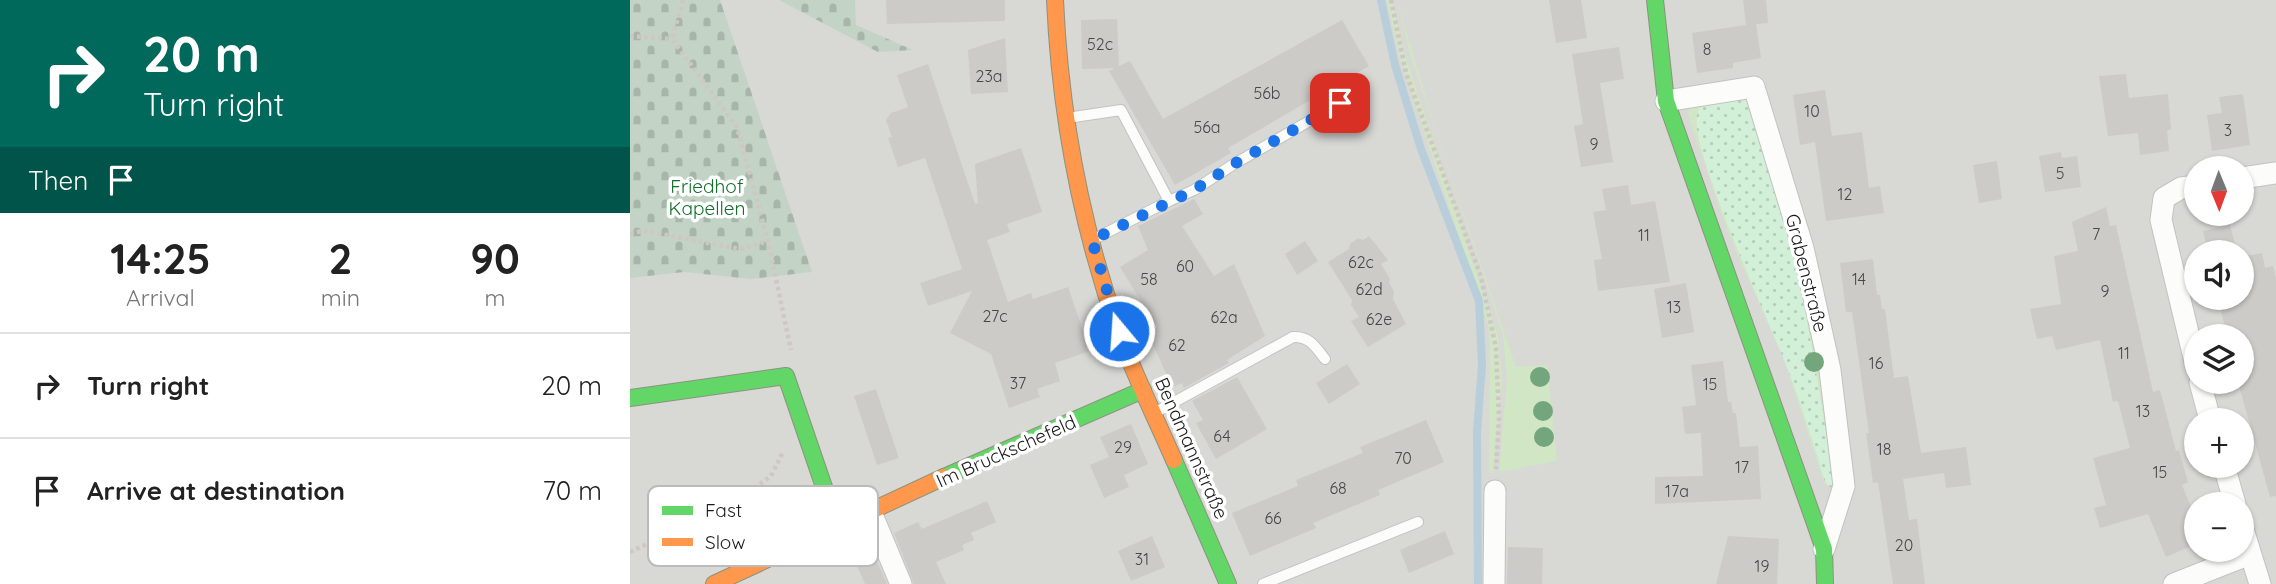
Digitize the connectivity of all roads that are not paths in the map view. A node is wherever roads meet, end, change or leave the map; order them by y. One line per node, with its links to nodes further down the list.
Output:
1 (1055, 0): 5 (street, Bendmannstraße)
2 (1655, 0): 3 (street, Grabenstraße)
3 (1666, 101): 21 (street, Grabenstraße); 21 (street, Grabenstraße)
4 (1340, 103): 9 (lane)
5 (1067, 118): 9 (lane); 10 (street, Bendmannstraße)
6 (2276, 173): 7 (street)
7 (2254, 176)
8 (2184, 188): 11 (street)
9 (1169, 201): 10 (lane)
10 (1092, 240): 13 (street, Bendmannstraße)
11 (2186, 324)
12 (1325, 359): 15 (lane)
13 (1143, 390): 15 (street, Bendmannstraße); 18 (street, Im Bruckschefeld)
14 (630, 398): 16 (street)
15 (1153, 414): 27 (street, Bendmannstraße)
16 (824, 486)
17 (1495, 491): 29 (street)
18 (878, 506)
19 (1418, 522): 28 (lane)
20 (878, 529): 26 (street)
21 (1824, 549): 30 (street, Grabenstraße)
22 (2230, 562): 31 (street)
23 (2253, 562): 32 (street)
24 (752, 566): 25 (street, Im Bruckschefeld)
25 (714, 584)
26 (901, 584)
27 (1228, 584)
28 (1263, 584)
29 (1494, 584)
30 (1825, 584)
31 (2174, 584)
32 (2260, 584)

